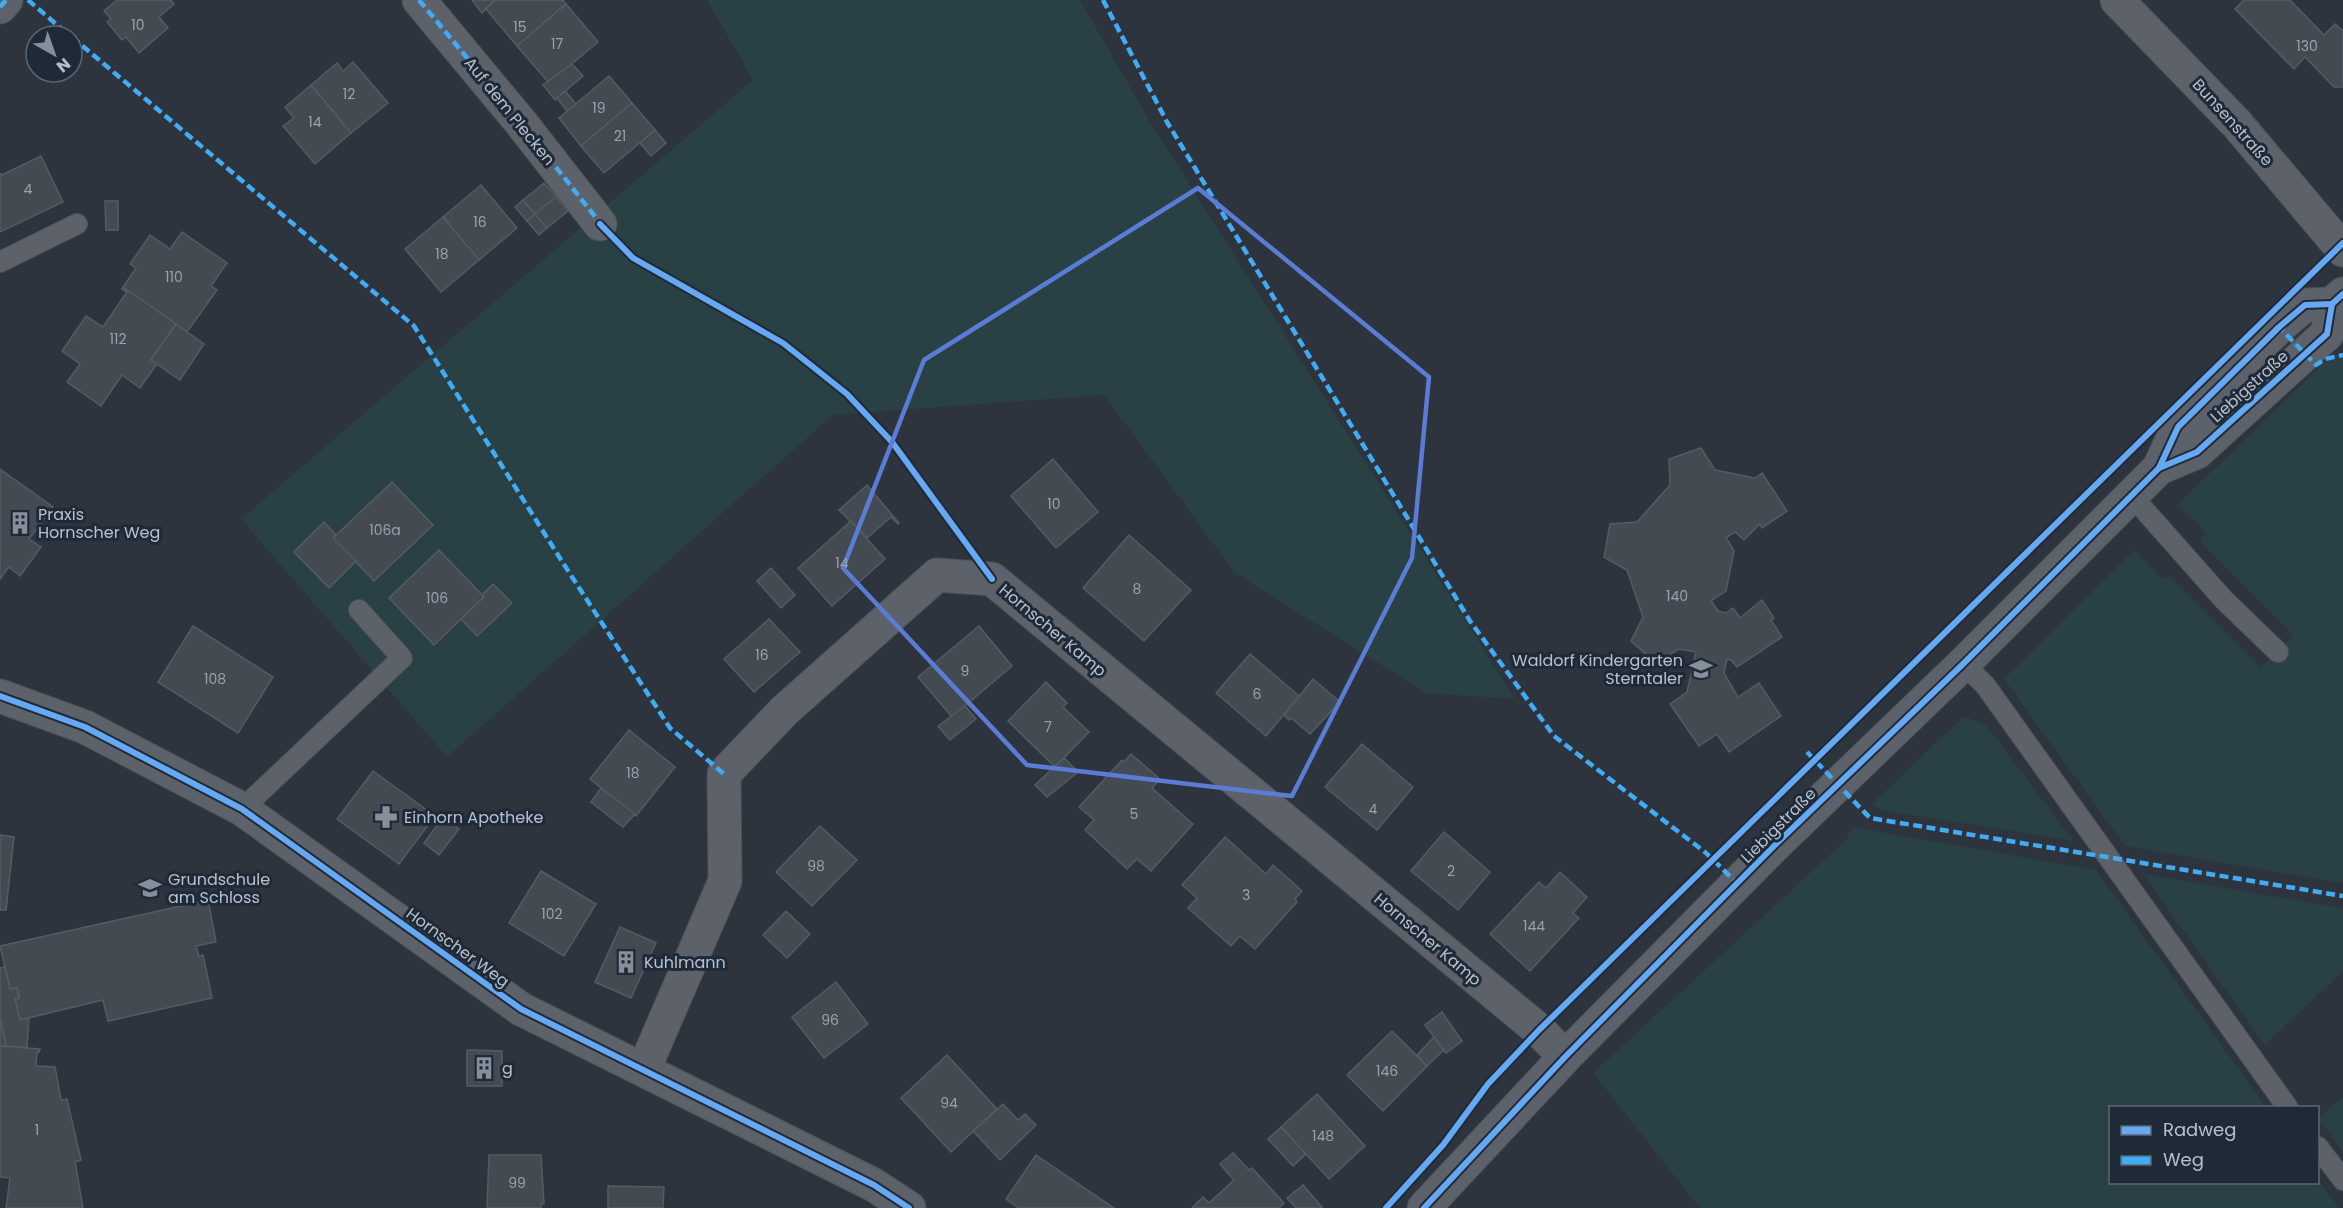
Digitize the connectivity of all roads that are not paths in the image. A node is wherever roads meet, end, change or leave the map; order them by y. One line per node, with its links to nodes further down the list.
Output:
1 (6, 0): 4 (street)
2 (419, 0): 6 (street, Auf dem Plecken)
3 (2117, 0): 7 (street, Bunsenstraße)
4 (0, 7)
5 (77, 224): 8 (lane)
6 (600, 224)
7 (2343, 250)
8 (0, 262)
9 (2338, 299): 10 (street, Liebigstraße)
10 (2132, 496): 12 (lane); 13 (street, Liebigstraße)
11 (359, 610): 15 (lane)
12 (2278, 652)
13 (1964, 664): 16 (street, Liebigstraße); 18 (lane)
14 (0, 696): 15 (street, Hornscher Weg)
15 (242, 809): 17 (street, Hornscher Weg)
16 (1565, 1057): 17 (street, Hornscher Kamp); 22 (street, Liebigstraße)
17 (644, 1069): 21 (street, Hornscher Weg)
18 (2287, 1106)
19 (2319, 1148): 20 (lane)
20 (2343, 1180)
21 (909, 1208)
22 (1424, 1208)

